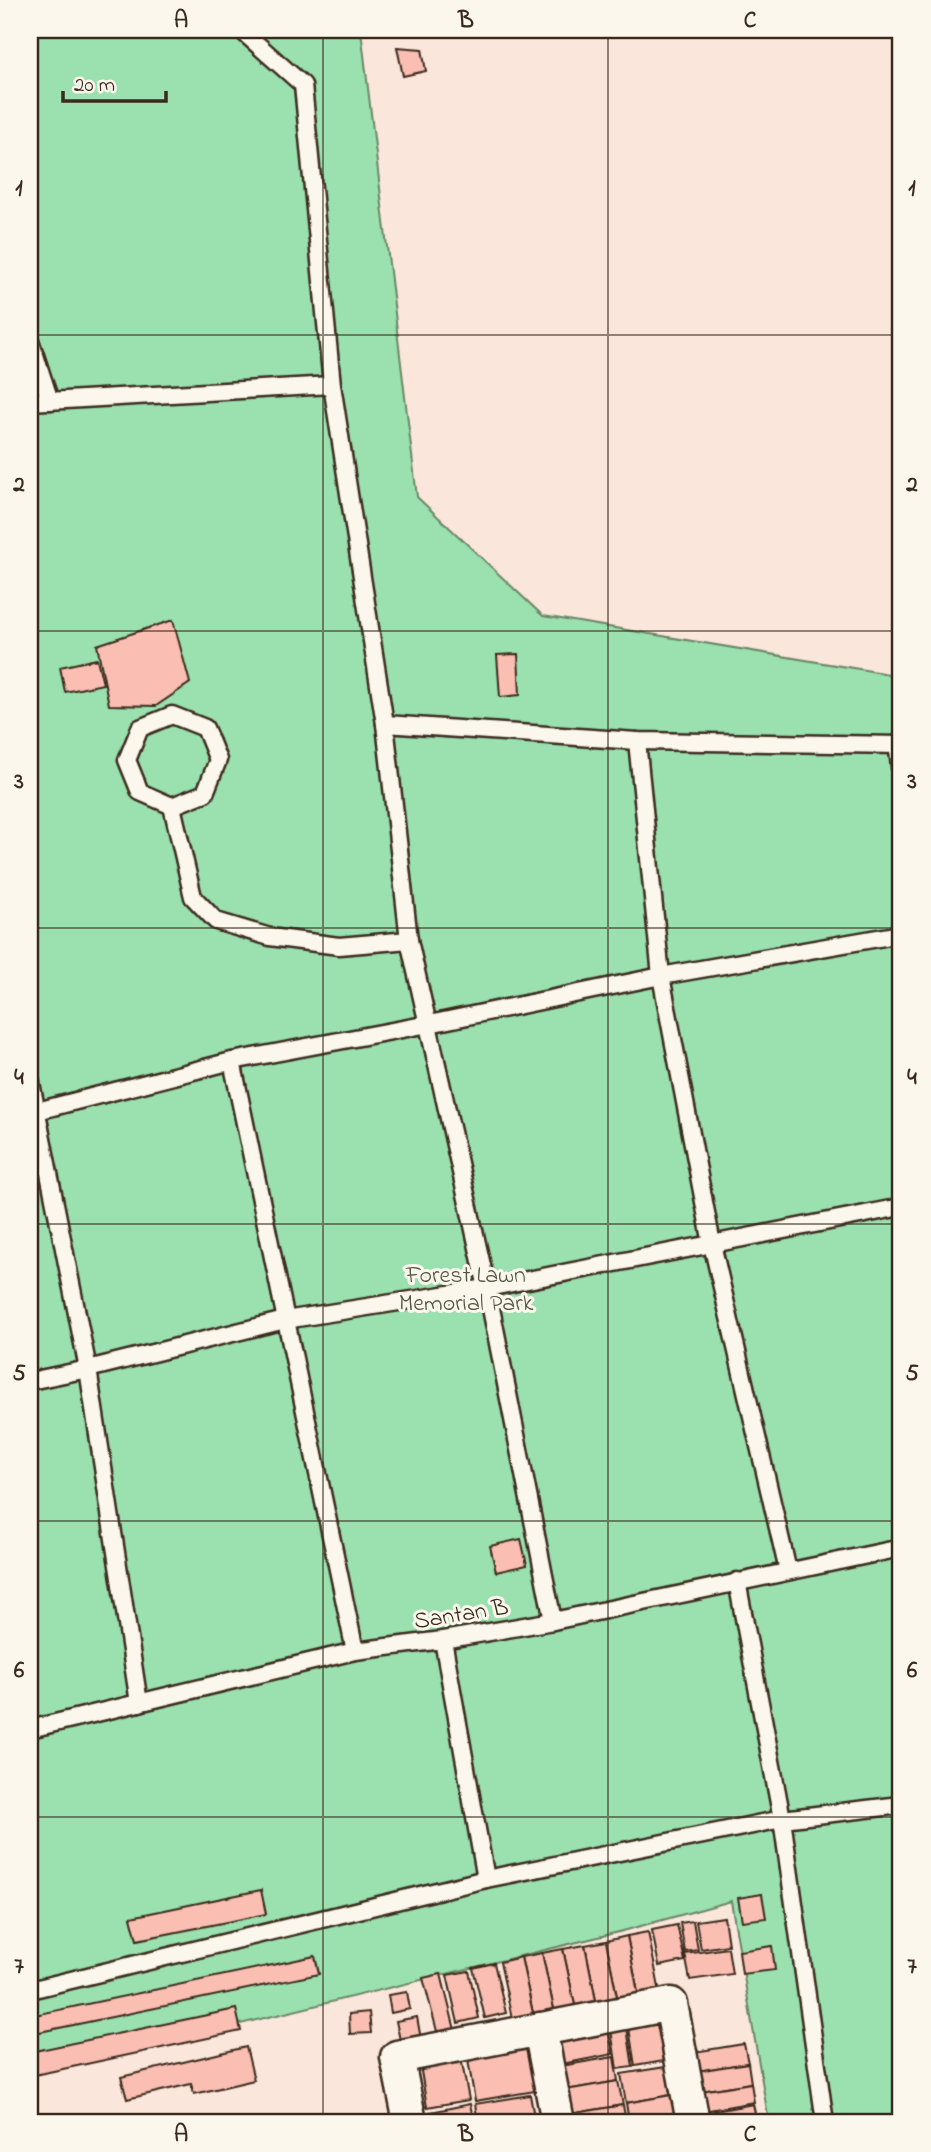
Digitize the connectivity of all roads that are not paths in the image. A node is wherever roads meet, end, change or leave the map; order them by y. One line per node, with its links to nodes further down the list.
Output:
1 (241, 30): 3 (lane)
2 (30, 340): 4 (lane)
3 (332, 385): 4 (lane); 6 (lane)
4 (50, 401): 5 (lane)
5 (30, 402)
6 (385, 724): 7 (lane); 12 (lane)
7 (637, 741): 8 (lane); 13 (lane)
8 (899, 745): 9 (lane)
9 (901, 773)
10 (173, 806): 10 (lane); 12 (lane)
11 (901, 934): 13 (lane)
12 (408, 940): 14 (lane)
13 (662, 976): 14 (lane); 19 (lane)
14 (429, 1024): 15 (lane); 20 (lane)
15 (232, 1061): 17 (lane); 21 (lane)
16 (30, 1078): 17 (lane)
17 (37, 1111): 22 (lane)
18 (901, 1207): 19 (lane)
19 (712, 1244): 20 (lane); 25 (lane)
20 (487, 1288): 21 (lane); 27 (lane)
21 (285, 1320): 22 (lane); 29 (lane)
22 (88, 1369): 23 (lane); 30 (lane)
23 (30, 1381)
24 (901, 1548): 25 (lane, Santan B)
25 (788, 1571): 26 (lane, Santan B)
26 (737, 1581): 27 (lane, Santan B); 33 (lane)
27 (552, 1621): 28 (lane, Santan B)
28 (443, 1640): 29 (lane, Santan B); 34 (lane)
29 (355, 1651): 30 (lane, Santan B)
30 (139, 1703): 31 (lane, Santan B)
31 (30, 1729)
32 (901, 1805): 33 (lane)
33 (782, 1819): 34 (lane); 40 (lane)
34 (486, 1879): 35 (lane)
35 (30, 1990)
36 (540, 2029): 37 (street); 38 (street); 39 (street)
37 (410, 2122)
38 (558, 2122)
39 (693, 2122)
40 (825, 2122)

